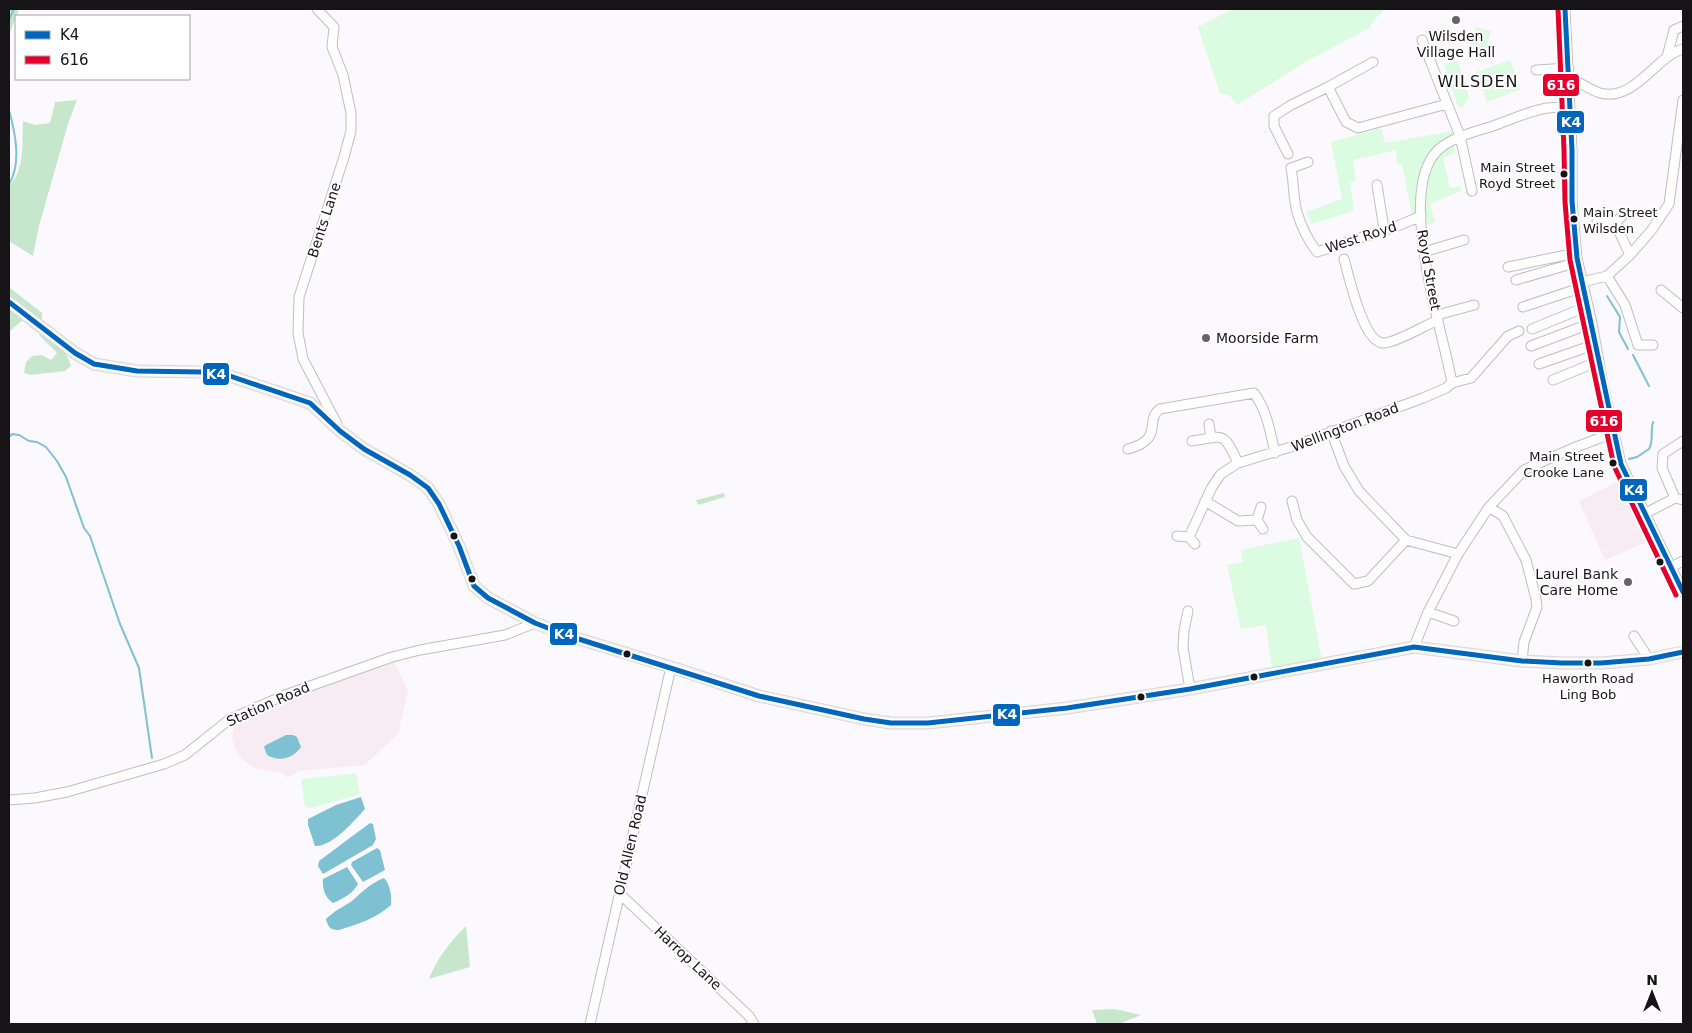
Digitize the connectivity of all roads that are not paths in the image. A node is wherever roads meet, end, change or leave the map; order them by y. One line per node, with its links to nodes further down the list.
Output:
1 (317, 9): 53 (street, Bents Lane)
2 (1565, 9): 9 (street)
3 (1683, 26): 6 (street)
4 (1422, 40): 12 (street)
5 (1683, 49): 6 (street)
6 (1667, 57): 9 (street)
7 (1373, 62): 10 (street)
8 (1536, 70): 9 (street)
9 (1569, 72): 13 (street)
10 (1328, 87): 12 (street); 15 (street)
11 (1683, 100): 26 (street)
12 (1446, 104): 14 (street)
13 (1570, 108): 14 (street, Royd Street); 28 (street)
14 (1460, 136): 18 (street); 20 (street, Royd Street)
15 (1288, 154)
16 (1308, 162): 23 (street, West Royd)
17 (1377, 185): 23 (street)
18 (1472, 191)
19 (1623, 215): 22 (street)
20 (1421, 216): 23 (street, West Royd); 25 (street, Royd Street)
21 (1597, 221): 22 (street)
22 (1614, 223): 26 (street)
23 (1384, 229)
24 (1464, 240): 25 (street)
25 (1424, 252): 41 (street, Royd Street)
26 (1630, 255): 32 (street)
27 (1344, 258): 41 (street)
28 (1577, 258): 29 (street); 31 (street); 34 (street)
29 (1536, 261): 30 (street); 31 (street)
30 (1508, 266)
31 (1540, 273): 33 (street)
32 (1606, 276): 34 (street); 46 (street)
33 (1516, 280)
34 (1583, 284): 39 (street); 40 (street)
35 (1661, 290): 37 (street)
36 (9, 302): 53 (main road)
37 (1681, 303)
38 (1474, 305): 41 (street)
39 (1588, 306): 42 (street); 43 (street)
40 (1523, 307)
41 (1438, 318): 51 (street, Royd Street)
42 (1592, 324): 45 (street); 47 (street)
43 (1532, 329)
44 (1519, 332): 51 (street, Wellington Road)
45 (1596, 344): 48 (street); 49 (street)
46 (1652, 345)
47 (1531, 346)
48 (1599, 361): 50 (street); 55 (street)
49 (1539, 364)
50 (1553, 380)
51 (1452, 383): 54 (street, Wellington Road)
52 (1209, 424): 56 (street)
53 (340, 431): 79 (main road)
54 (1331, 431): 60 (street, Wellington Road); 71 (street)
55 (1613, 433): 66 (street); 67 (street)
56 (1211, 438): 57 (street); 61 (street)
57 (1192, 441)
58 (1683, 441): 62 (street)
59 (1128, 449): 60 (street)
60 (1275, 452): 61 (street, Wellington Road)
61 (1238, 463): 63 (street, Wellington Road)
62 (1679, 499): 67 (street)
63 (1205, 501): 68 (street); 70 (street, Wellington Road)
64 (1292, 501): 71 (street)
65 (1260, 507): 68 (street)
66 (1489, 507): 72 (street); 84 (street)
67 (1644, 514): 74 (street)
68 (1257, 520): 69 (street)
69 (1263, 529)
70 (1177, 536)
71 (1406, 540): 72 (street)
72 (1458, 554): 77 (street)
73 (1683, 561): 74 (street)
74 (1670, 568): 75 (street)
75 (1683, 592)
76 (1188, 611): 86 (street)
77 (1428, 612): 78 (street); 81 (street)
78 (1454, 621)
79 (535, 623): 85 (main road); 87 (street, Station Road)
80 (1634, 636): 83 (street)
81 (1414, 647): 84 (main road); 86 (main road)
82 (1683, 652): 83 (main road)
83 (1649, 659): 84 (main road)
84 (1522, 662)
85 (671, 667): 86 (main road); 88 (street, Old Allen Road)
86 (1190, 689)
87 (9, 800)
88 (619, 892): 89 (street, Old Allen Road); 90 (street, Harrop Lane)
89 (590, 1024)
90 (754, 1024)

